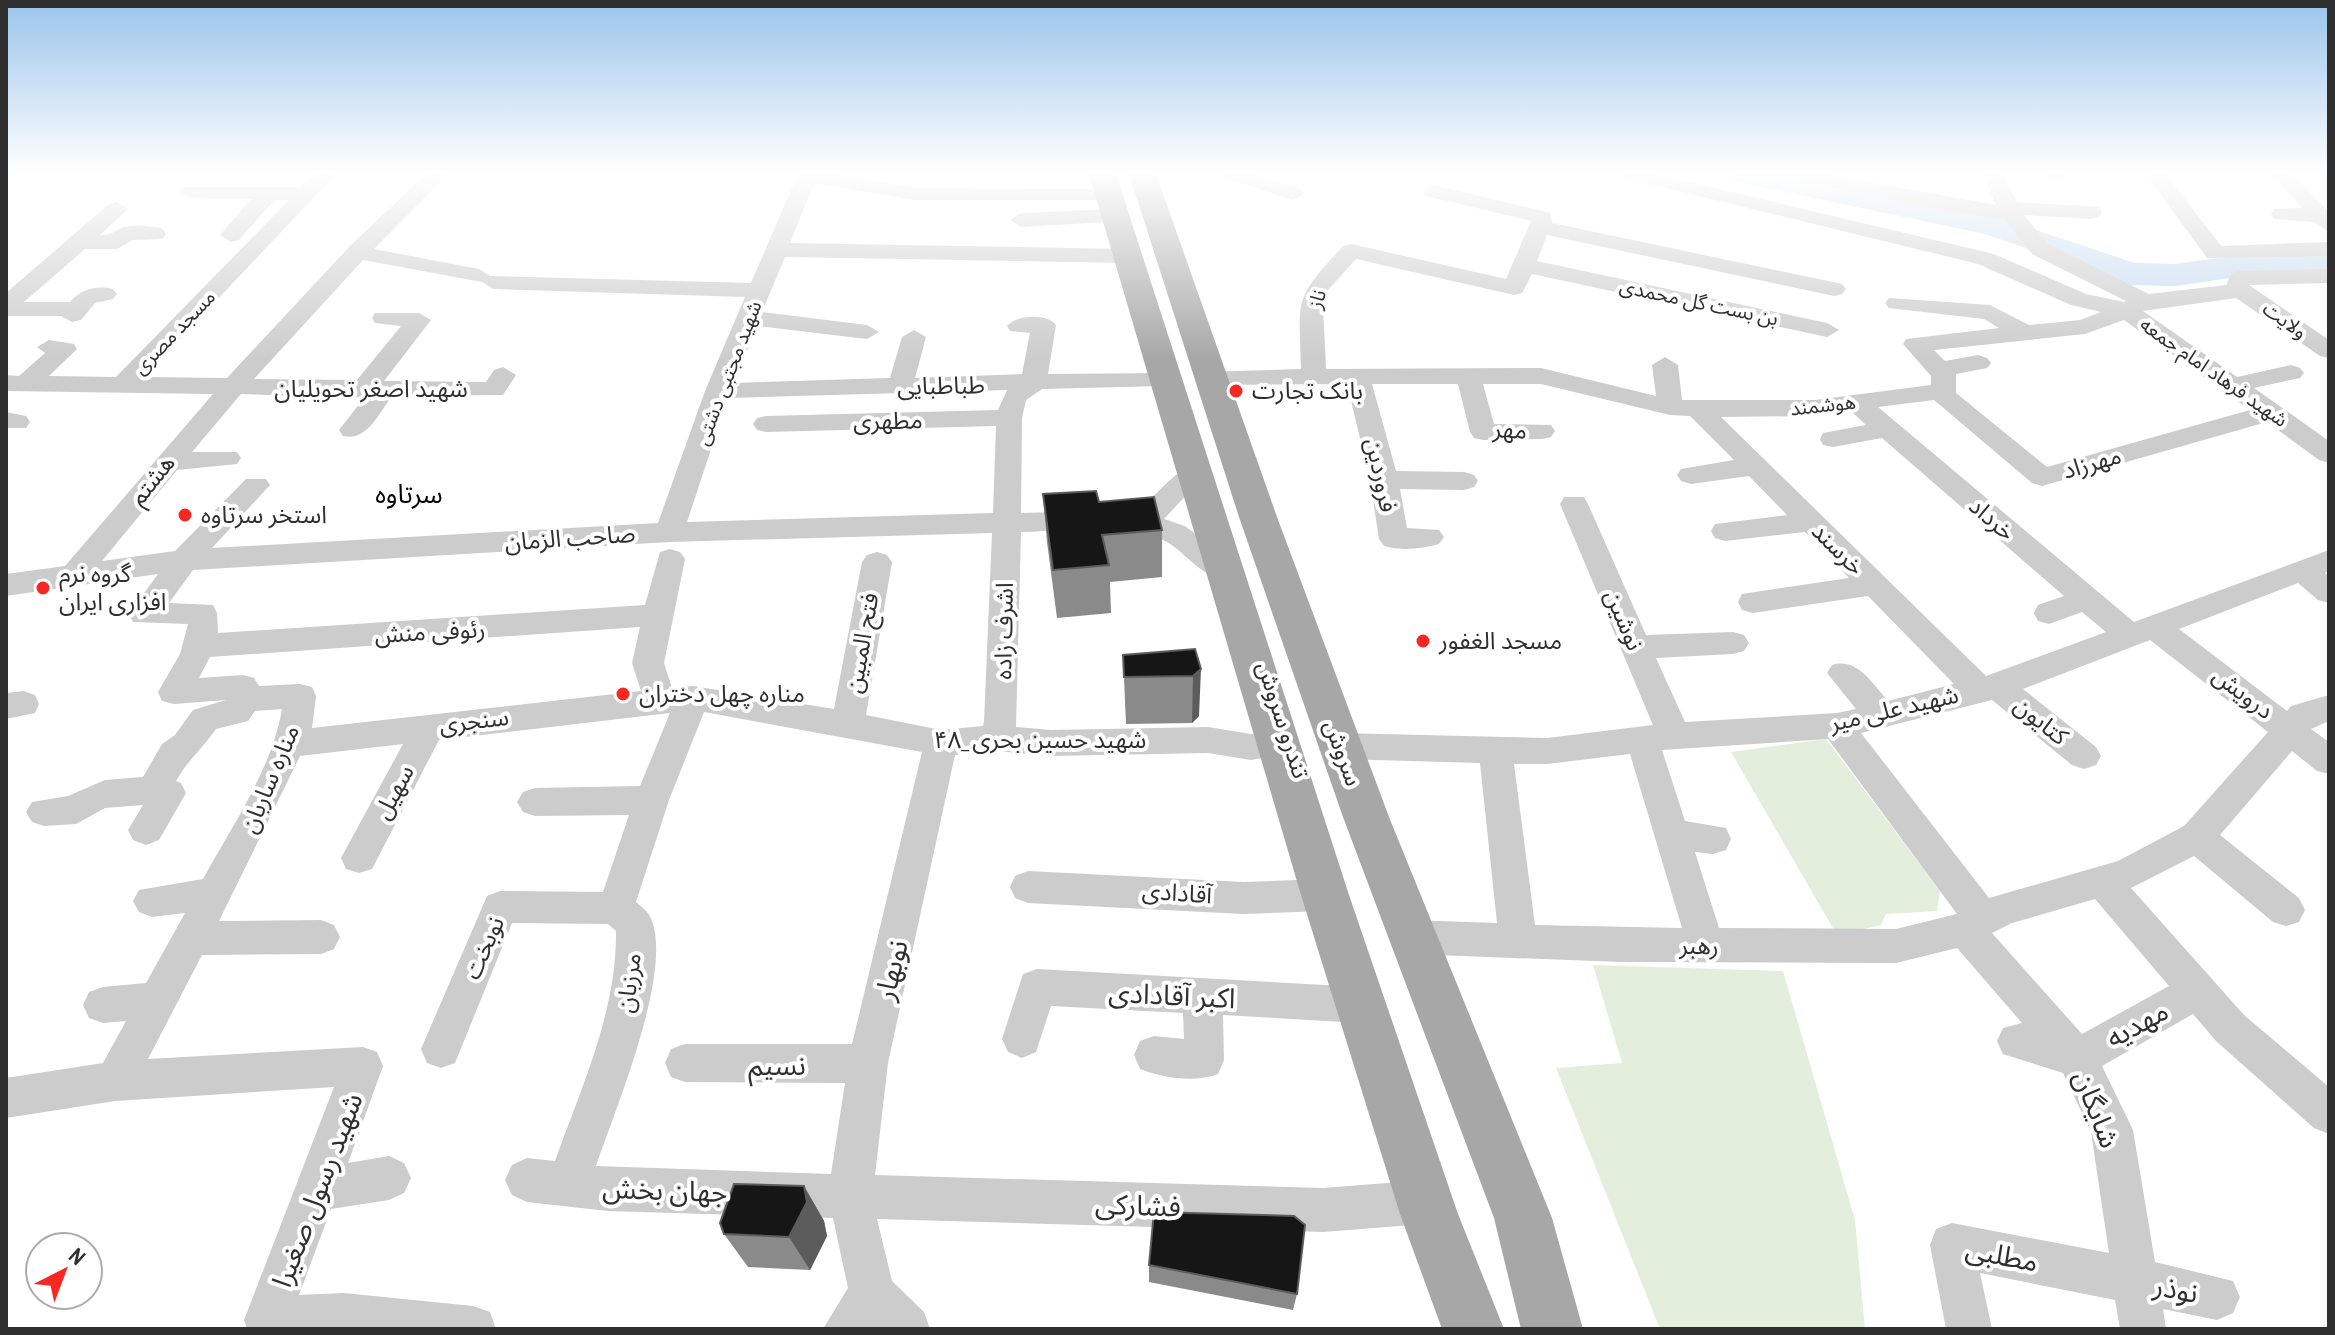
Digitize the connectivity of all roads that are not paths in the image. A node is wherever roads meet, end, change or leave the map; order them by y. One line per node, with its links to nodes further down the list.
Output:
1 (82, 236): 13 (street)
2 (124, 236): 13 (street)
3 (265, 236): 49 (street, مسجد مصری)
4 (373, 236): 16 (street, هشتم)
5 (781, 236): 15 (street, شهید مجتبی دشتی)
6 (1121, 236): 18 (main road)
7 (1163, 236): 19 (main road, سروش)
8 (1536, 236): 17 (street, ناز)
9 (1584, 236): 21 (street)
10 (1891, 236): 25 (street, شهید فرهاد امام جمعه)
11 (2030, 236): 25 (street)
12 (2200, 236): 14 (street)
13 (75, 242): 26 (street)
14 (2329, 249)
15 (775, 250): 18 (street); 22 (street, شهید مجتبی دشتی)
16 (357, 252): 22 (street); 52 (street, هشتم)
17 (1524, 265): 29 (street, بن بست گل محمدی); 42 (street, ناز)
18 (1130, 266): 43 (main road); 156 (street, تندرو سروش)
19 (1176, 275): 41 (main road, سروش); 152 (street, تندرو سروش)
20 (2329, 276): 23 (street)
21 (1834, 289)
22 (760, 290): 28 (street, شهید مجتبی دشتی)
23 (2241, 290): 25 (street); 36 (street, ولایت)
24 (105, 294): 26 (street)
25 (2136, 306): 32 (street); 50 (street, شهید فرهاد امام جمعه)
26 (6, 307)
27 (384, 318): 53 (street)
28 (748, 318): 30 (street); 54 (street, شهید مجتبی دشتی)
29 (1827, 330)
30 (867, 332)
31 (1013, 334): 48 (street)
32 (2026, 334): 34 (street); 34 (street)
33 (914, 337): 51 (street)
34 (1915, 344): 46 (street)
35 (49, 347): 47 (street)
36 (2329, 351)
37 (1978, 363): 46 (street, هوشمند)
38 (1665, 365): 56 (street)
39 (2291, 373): 50 (street)
40 (503, 375): 53 (street, شهید اصغر تحویلیان)
41 (1211, 377): 42 (street, هوشمند); 111 (main road, سروش)
42 (1314, 377): 44 (street, هوشمند)
43 (1163, 378): 48 (street, طباطبایی); 68 (main road)
44 (1358, 378): 45 (street, هوشمند); 70 (street, فروردین)
45 (1469, 378): 56 (street, هوشمند); 62 (street, مهر)
46 (1942, 380): 55 (street, هوشمند); 57 (street, مهرزاد)
47 (16, 383): 49 (street, شهید اصغر تحویلیان)
48 (1033, 384): 51 (street, طباطبایی); 58 (street)
49 (122, 385): 52 (street, شهید اصغر تحویلیان)
50 (2233, 385): 57 (street, شهید فرهاد امام جمعه)
51 (900, 387): 54 (street, طباطبایی)
52 (231, 388): 53 (street, شهید اصغر تحویلیان); 66 (street, هشتم)
53 (373, 390): 61 (street)
54 (718, 391): 79 (street, شهید مجتبی دشتی)
55 (1856, 402): 56 (street, هوشمند); 60 (street, خرداد)
56 (1684, 407): 67 (street, خرسند)
57 (2271, 413): 64 (street, شهید فرهاد امام جمعه)
58 (1009, 418): 59 (street, مطهری); 75 (street)
59 (766, 424)
60 (1888, 429): 63 (street); 88 (street, خرداد)
61 (352, 430)
62 (1542, 431)
63 (1833, 439)
64 (2329, 454)
65 (227, 458): 66 (street)
66 (168, 462): 84 (street, هشتم)
67 (1755, 466): 69 (street); 76 (street, خرسند)
68 (1192, 474): 74 (street, صاحب الزمان); 83 (main road)
69 (1691, 475)
70 (1384, 480): 71 (street); 78 (street, فروردین)
71 (1464, 481)
72 (256, 485): 80 (street)
73 (1574, 504): 95 (street, نوشین)
74 (1136, 519): 75 (street, صاحب الزمان); 83 (street, صاحب الزمان)
75 (1005, 522): 79 (street, صاحب الزمان); 106 (street, اشرف زاده)
76 (1811, 522): 77 (street); 86 (street, خرسند)
77 (1725, 531)
78 (1429, 537)
79 (670, 546): 80 (street, صاحب الزمان); 91 (street, شهید مجتبی دشتی)
80 (184, 560): 84 (street, صاحب الزمان); 94 (street)
81 (877, 562): 102 (street, فتح المبین)
82 (2315, 565): 87 (street); 92 (street, شهید علی میر)
83 (1223, 570): 110 (main road)
84 (75, 574): 85 (street, صاحب الزمان)
85 (6, 585)
86 (1874, 585): 89 (street); 97 (street, خرسند)
87 (2329, 592)
88 (2086, 599): 90 (street); 92 (street, خرداد)
89 (1753, 602)
90 (2049, 613)
91 (660, 615): 94 (street, رئوفی منش); 99 (street, شهید مجتبی دشتی)
92 (2142, 631): 97 (street, شهید علی میر); 105 (street, درویش)
93 (1733, 643): 95 (street)
94 (199, 646): 98 (street, مناره ساربان)
95 (1636, 647): 107 (street, نوشین)
96 (1843, 673): 101 (street)
97 (1988, 687): 101 (street, شهید علی میر); 113 (street, کتایون)
98 (246, 699): 109 (street, مناره ساربان); 115 (street)
99 (676, 699): 102 (street, ۴۸_شهید حسین بحری); 104 (street, سنجری); 116 (street)
100 (2329, 708): 105 (street, رهبر)
101 (1881, 715): 103 (street, شهید علی میر)
102 (848, 725): 108 (street, ۴۸_شهید حسین بحری)
103 (1837, 726): 107 (street, شهید علی میر); 131 (street)
104 (429, 727): 109 (street, سنجری); 123 (street, سهیل)
105 (2290, 729): 114 (street, درویش); 120 (street, رهبر)
106 (995, 738): 108 (street, ۴۸_شهید حسین بحری); 110 (street, ۴۸_شهید حسین بحری)
107 (1658, 738): 112 (street, شهید علی میر); 122 (street, نوشین)
108 (941, 743): 148 (street, نوبهار)
109 (289, 744): 126 (street, مناره ساربان)
110 (1279, 744): 127 (main road)
111 (1340, 746): 112 (street, شهید علی میر); 133 (main road, سروش)
112 (1495, 749): 135 (street)
113 (2084, 756)
114 (2329, 761)
115 (153, 790): 118 (street); 119 (street)
116 (652, 800): 117 (street); 129 (street)
117 (535, 802)
118 (44, 812)
119 (146, 830)
120 (2197, 837): 124 (street, رهبر); 130 (street)
121 (1713, 839): 122 (street)
122 (1663, 841): 136 (street, نوشین)
123 (359, 858)
124 (2102, 881): 131 (street, رهبر); 137 (street)
125 (1028, 887): 127 (street, آقادادی)
126 (216, 893): 128 (street); 134 (street, مناره ساربان)
127 (1325, 895): 141 (main road)
128 (152, 901)
129 (616, 908): 144 (street, نوبخت); 154 (street, مرزبان)
130 (2286, 910)
131 (1974, 924): 136 (street, رهبر); 146 (street, شایگان)
132 (321, 937): 134 (street)
133 (1410, 937): 135 (street, رهبر); 152 (main road, سروش)
134 (192, 938): 139 (street, مناره ساربان)
135 (1518, 941): 136 (street, رهبر)
136 (1706, 946)
137 (2198, 991): 146 (street, مهدیه); 151 (street)
138 (1203, 997): 141 (street, اکبر آقادادی); 142 (street, اکبر آقادادی); 145 (street)
139 (158, 1000): 140 (street); 149 (street, مناره ساربان)
140 (103, 1005)
141 (1361, 1005): 156 (main road)
142 (1022, 1039)
143 (2017, 1041): 146 (street)
144 (441, 1049)
145 (1154, 1055)
146 (2077, 1058): 159 (street, شایگان)
147 (685, 1063): 148 (street, نسیم)
148 (868, 1063): 157 (street, نوبهار)
149 (115, 1081): 150 (street, شهید رسول صغیرا); 155 (street, شهید رسول صغیرا)
150 (6, 1098)
151 (2329, 1114)
152 (1495, 1151): 158 (main road, سروش)
153 (389, 1178): 155 (street)
154 (548, 1183): 157 (street, جهان بخش)
155 (318, 1189): 162 (street, شهید رسول صغیرا)
156 (1423, 1196): 157 (street, فشارکی); 164 (main road); 165 (main road)
157 (850, 1197): 161 (street)
158 (1523, 1218): 166 (main road, سروش); 167 (main road)
159 (2136, 1281): 160 (street, نوذر); 168 (street, مطلبی); 169 (street, شایگان)
160 (2217, 1297)
161 (859, 1311): 163 (street)
162 (473, 1329)
163 (907, 1329)
164 (1454, 1329)
165 (1473, 1329)
166 (1552, 1329)
167 (1563, 1329)
168 (1969, 1329)
169 (2143, 1329)

